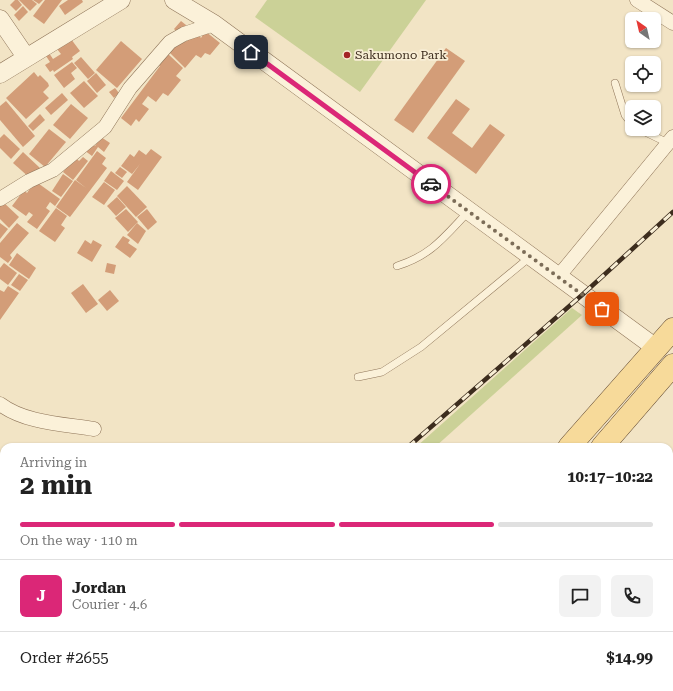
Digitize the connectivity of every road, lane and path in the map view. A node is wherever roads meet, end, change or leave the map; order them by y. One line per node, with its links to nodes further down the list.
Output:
1 (121, 0): 7 (street)
2 (174, 0): 6 (street)
3 (637, 0): 5 (street)
4 (0, 19): 7 (street)
5 (673, 23)
6 (214, 24): 13 (street); 14 (street)
7 (26, 57): 8 (street)
8 (0, 74)
9 (616, 83): 10 (lane)
10 (625, 115)
11 (659, 136): 12 (lane)
12 (671, 140): 17 (street)
13 (0, 199)
14 (469, 211): 15 (street); 16 (lane)
15 (531, 257): 17 (street); 21 (lane)
16 (398, 266)
17 (558, 277): 19 (street)
18 (673, 329): 19 (main road)
19 (665, 354): 24 (main road)
20 (673, 365): 25 (main road)
21 (358, 377)
22 (0, 404): 23 (street)
23 (94, 429)
24 (573, 443)
25 (605, 443)

